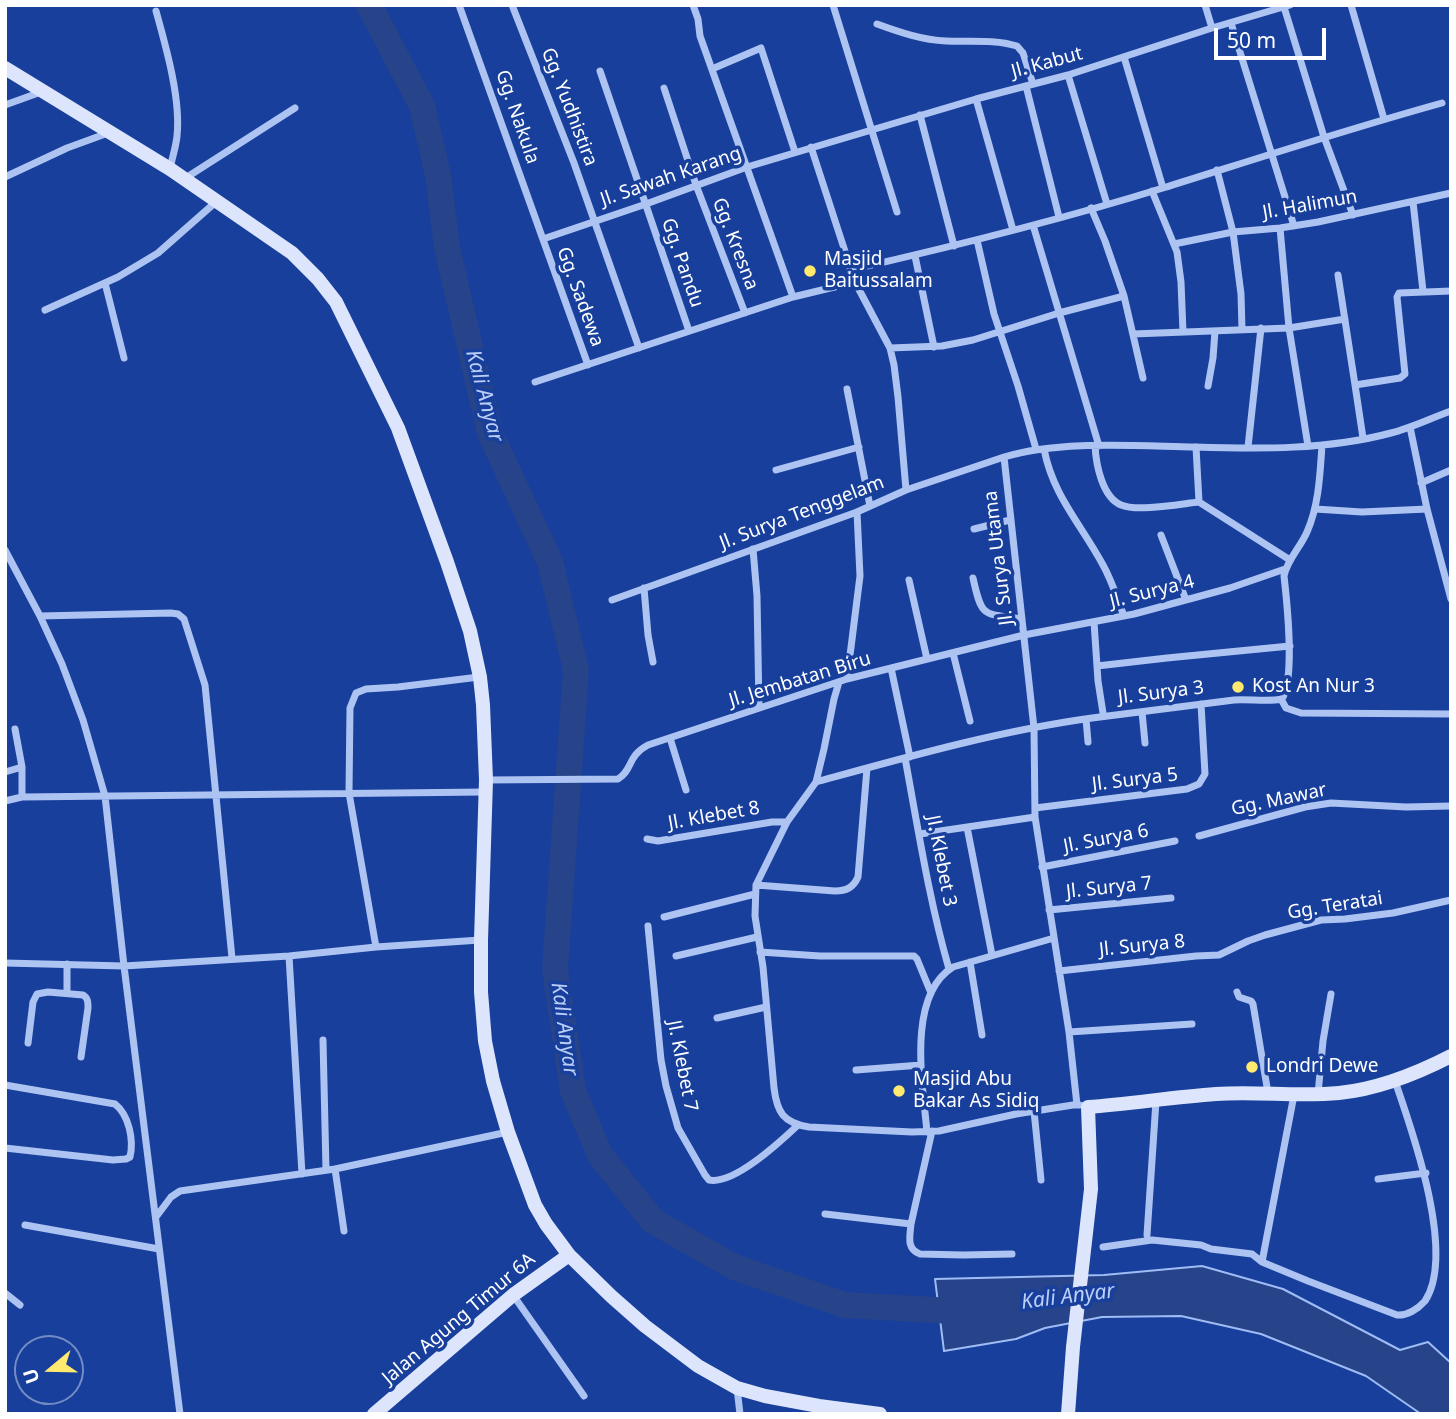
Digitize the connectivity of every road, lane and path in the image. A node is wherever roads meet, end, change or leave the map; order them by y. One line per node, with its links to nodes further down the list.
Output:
1 (459, 5): 54 (street, Gg. Nakula)
2 (512, 5): 48 (street, Gg. Yudhistira)
3 (693, 5): 14 (street)
4 (833, 5): 26 (street)
5 (1205, 5): 11 (street)
6 (1351, 5): 25 (street)
7 (1287, 6): 9 (street, Jl. Kabut); 28 (street)
8 (156, 11): 32 (street)
9 (1231, 23): 11 (street, Jl. Kabut); 50 (street)
10 (877, 24): 17 (street)
11 (1212, 28): 12 (street, Jl. Kabut)
12 (1124, 57): 16 (street, Jl. Kabut); 37 (street)
13 (5, 68): 19 (street)
14 (712, 69): 30 (street); 31 (street)
15 (600, 71): 42 (street, Gg. Pandu)
16 (1068, 75): 17 (street, Jl. Kabut); 43 (street)
17 (1029, 85): 20 (street, Jl. Kabut); 47 (street)
18 (664, 88): 36 (street, Gg. Kresna)
19 (42, 92): 22 (street); 27 (street)
20 (976, 99): 24 (street, Jl. Kabut); 52 (street)
21 (1442, 103): 25 (street)
22 (5, 105)
23 (295, 108): 35 (street)
24 (920, 115): 26 (street, Jl. Kabut); 57 (street)
25 (1384, 119): 28 (street)
26 (872, 129): 29 (street, Jl. Kabut); 45 (street)
27 (108, 132): 32 (street); 34 (street)
28 (1324, 137): 33 (street); 46 (street)
29 (811, 147): 30 (street, Jl. Sawah Karang); 59 (street)
30 (795, 152): 31 (street, Jl. Sawah Karang)
31 (747, 167): 36 (street, Jl. Sawah Karang); 66 (street)
32 (170, 169): 35 (street)
33 (1217, 170): 37 (street); 53 (street)
34 (5, 177)
35 (184, 179): 40 (street)
36 (696, 185): 42 (street, Jl. Sawah Karang); 68 (street, Gg. Kresna)
37 (1163, 188): 38 (street)
38 (1152, 191): 43 (street); 56 (street)
39 (1451, 193): 41 (street, Jl. Halimun)
40 (217, 201): 62 (street); 133 (street)
41 (1413, 202): 46 (street, Jl. Halimun); 63 (street)
42 (646, 204): 48 (street, Jl. Sawah Karang); 74 (street, Gg. Pandu)
43 (1107, 204): 44 (street)
44 (1091, 208): 47 (street); 65 (street)
45 (897, 212)
46 (1353, 215): 50 (street, Jl. Halimun)
47 (1059, 217): 49 (street)
48 (594, 221): 54 (street, Jl. Sawah Karang); 80 (street, Gg. Yudhistira)
49 (1033, 225): 52 (street); 69 (street)
50 (1294, 226): 51 (street, Jl. Halimun)
51 (1280, 228): 53 (street, Jl. Halimun); 72 (street)
52 (1013, 230): 55 (street)
53 (1233, 232): 56 (street, Jl. Halimun); 73 (street)
54 (543, 239): 83 (street, Gg. Sadewa)
55 (977, 240): 57 (street); 76 (street)
56 (1174, 244): 77 (street)
57 (954, 246): 58 (street)
58 (915, 256): 59 (street); 79 (street)
59 (850, 271): 61 (street)
60 (1338, 275): 70 (street)
61 (855, 282): 66 (street); 81 (street)
62 (105, 283): 67 (street); 82 (street)
63 (1423, 291): 64 (street); 86 (street)
64 (1451, 292)
65 (1124, 296): 69 (street); 78 (street)
66 (793, 298): 68 (street)
67 (45, 310)
68 (745, 313): 74 (street)
69 (1059, 313): 76 (street); 93 (street)
70 (1345, 319): 72 (street); 86 (street)
71 (1261, 328): 72 (street); 73 (street); 97 (street)
72 (1289, 328): 94 (street)
73 (1242, 329): 75 (street)
74 (689, 331): 80 (street)
75 (1215, 331): 77 (street); 87 (street)
76 (1000, 332): 79 (street); 98 (street)
77 (1183, 332): 78 (street)
78 (1133, 334): 84 (street)
79 (934, 347): 81 (street)
80 (639, 348): 83 (street)
81 (890, 348): 103 (street)
82 (124, 358)
83 (588, 365): 85 (street)
84 (1143, 378)
85 (535, 382)
86 (1355, 385): 91 (street)
87 (1208, 386)
88 (847, 389): 95 (street)
89 (1451, 411): 90 (street)
90 (1409, 427): 91 (street); 102 (street)
91 (1363, 438): 92 (street)
92 (1322, 445): 94 (street); 106 (street)
93 (1097, 446): 96 (street); 98 (street); 104 (street)
94 (1308, 446): 97 (street)
95 (859, 447): 100 (street); 105 (street)
96 (1196, 447): 97 (street); 104 (street)
97 (1248, 447)
98 (1040, 449): 99 (street); 123 (street)
99 (1004, 457): 103 (street, Jl. Surya Tenggelam); 109 (street, Jl. Surya Utama)
100 (776, 470)
101 (1451, 470): 102 (street)
102 (1421, 483): 107 (street)
103 (906, 490): 105 (street, Jl. Surya Tenggelam)
104 (1199, 502): 114 (street)
105 (870, 506): 108 (street, Jl. Surya Tenggelam)
106 (1315, 509): 107 (street); 114 (street)
107 (1427, 509): 119 (street)
108 (857, 512): 112 (street, Jl. Surya Tenggelam); 134 (street)
109 (1010, 520): 110 (street); 124 (street, Jl. Surya Utama)
110 (974, 529)
111 (1161, 535): 121 (street)
112 (753, 549): 118 (street, Jl. Surya Tenggelam); 137 (street)
113 (5, 550): 122 (street)
114 (1290, 560): 115 (street)
115 (1285, 569): 121 (street, Jl. Surya 4); 127 (street)
116 (973, 579): 124 (street)
117 (909, 580): 129 (street)
118 (644, 588): 120 (street, Jl. Surya Tenggelam); 130 (street)
119 (1451, 598)
120 (612, 600)
121 (1186, 600): 123 (street, Jl. Surya 4)
122 (40, 616): 156 (street); 157 (street)
123 (1124, 616): 125 (street, Jl. Surya 4)
124 (1022, 619): 126 (street, Jl. Surya Utama)
125 (1094, 622): 126 (street, Jl. Surya 4); 131 (street)
126 (1024, 635): 128 (street, Jl. Jembatan Biru); 143 (street, Jl. Surya Utama)
127 (1290, 646): 131 (street); 135 (street)
128 (953, 653): 129 (street, Jl. Jembatan Biru); 142 (street)
129 (927, 659): 132 (street, Jl. Jembatan Biru)
130 (653, 662)
131 (1097, 666): 139 (street)
132 (891, 668): 134 (street, Jl. Jembatan Biru); 148 (street, Jl. Klebet 3)
133 (480, 677): 153 (street); 155 (street)
134 (843, 680): 137 (street, Jl. Jembatan Biru); 152 (street)
135 (1281, 699): 136 (street, Jl. Surya 3); 140 (street)
136 (1201, 704): 138 (street, Jl. Surya 3); 161 (street, Jl. Surya 5)
137 (759, 708): 145 (street, Jl. Jembatan Biru)
138 (1142, 712): 141 (street, Jl. Surya 3); 147 (street)
139 (1103, 713)
140 (1451, 714)
141 (1086, 719): 143 (street, Jl. Surya 3); 146 (street)
142 (970, 721)
143 (1034, 728): 148 (street, Jl. Surya 3); 161 (street, Jl. Surya Utama)
144 (15, 729): 149 (street)
145 (670, 738): 153 (street, Jl. Jembatan Biru); 154 (street)
146 (1088, 742)
147 (1145, 743)
148 (908, 757): 150 (street, Jl. Surya 3); 164 (street, Jl. Klebet 3)
149 (22, 767): 151 (street); 158 (street)
150 (867, 768): 152 (street, Jl. Surya 3); 169 (street)
151 (5, 772)
152 (816, 782): 162 (street)
153 (486, 786): 155 (street); 178 (street)
154 (686, 790)
155 (349, 793): 156 (street); 179 (street)
156 (216, 795): 157 (street); 185 (street)
157 (106, 796): 158 (street); 189 (street)
158 (22, 797): 159 (street)
159 (5, 802)
160 (1451, 806): 165 (street, Gg. Mawar)
161 (1035, 812): 163 (street, Jl. Surya 5); 168 (street, Jl. Surya Utama)
162 (787, 822): 166 (street, Jl. Klebet 8); 169 (street)
163 (967, 827): 164 (street, Jl. Surya 5); 182 (street)
164 (919, 834): 190 (street, Jl. Klebet 3)
165 (1199, 836)
166 (647, 839)
167 (1175, 841): 168 (street, Jl. Surya 6)
168 (1042, 867): 173 (street, Jl. Surya Utama)
169 (756, 885): 170 (street)
170 (755, 894): 174 (street); 176 (street)
171 (1171, 898): 173 (street, Jl. Surya 7)
172 (1451, 900): 180 (street, Gg. Teratai)
173 (1049, 910): 177 (street, Jl. Surya Utama)
174 (664, 917)
175 (648, 926): 216 (street, Jl. Klebet 7)
176 (757, 937): 181 (street); 184 (street)
177 (1054, 938): 182 (street); 191 (street, Jl. Surya Utama)
178 (481, 940): 179 (street); 218 (street)
179 (376, 947): 183 (street)
180 (1227, 951): 191 (street, Jl. Surya 8)
181 (760, 952): 194 (street); 196 (street)
182 (992, 955): 186 (street)
183 (289, 956): 185 (street); 223 (street)
184 (676, 956)
185 (232, 958): 189 (street)
186 (970, 962): 190 (street); 200 (street)
187 (5, 963): 188 (street)
188 (66, 964): 189 (street); 193 (street)
189 (124, 966): 217 (street)
190 (949, 969): 194 (street)
191 (1059, 971): 199 (street, Jl. Surya Utama)
192 (1237, 992): 209 (street)
193 (67, 993): 202 (street); 204 (street)
194 (931, 993): 205 (street)
195 (1331, 994): 210 (street)
196 (766, 1007): 197 (street); 216 (street)
197 (717, 1018)
198 (1192, 1024): 199 (street)
199 (1069, 1032): 213 (street, Jl. Surya Utama)
200 (982, 1035)
201 (323, 1040): 221 (street)
202 (28, 1043)
203 (1451, 1056): 207 (street)
204 (81, 1057)
205 (921, 1065): 206 (street); 219 (street)
206 (856, 1070)
207 (1395, 1082): 210 (street); 222 (street)
208 (5, 1085): 215 (street)
209 (1268, 1094): 211 (street); 212 (street)
210 (1318, 1094): 211 (street)
211 (1294, 1095): 236 (street)
212 (1156, 1101): 213 (street); 231 (street)
213 (1082, 1106): 214 (street); 246 (street)
214 (1034, 1111): 219 (street); 225 (street)
215 (129, 1125): 217 (street); 220 (street)
216 (797, 1125): 219 (street)
217 (145, 1129): 227 (street)
218 (508, 1132): 221 (street); 235 (street)
219 (929, 1132): 228 (street)
220 (5, 1148)
221 (331, 1170): 223 (street); 230 (street)
222 (1426, 1173): 224 (street); 236 (street)
223 (302, 1174): 227 (street)
224 (1378, 1179)
225 (1041, 1180)
226 (825, 1214): 228 (street)
227 (156, 1217): 233 (street)
228 (911, 1224): 234 (street)
229 (24, 1226): 233 (street)
230 (344, 1231)
231 (1147, 1234)
232 (1103, 1247): 236 (street)
233 (159, 1249): 242 (street)
234 (1012, 1254)
235 (569, 1255): 238 (street, Jalan Agung Timur 6A); 240 (street)
236 (1262, 1262)
237 (5, 1293): 239 (street)
238 (513, 1295): 241 (street); 243 (street, Jalan Agung Timur 6A)
239 (20, 1305)
240 (737, 1388): 244 (street); 245 (street)
241 (584, 1396)
242 (180, 1414)
243 (374, 1414)
244 (740, 1414)
245 (880, 1414)
246 (1068, 1414)

